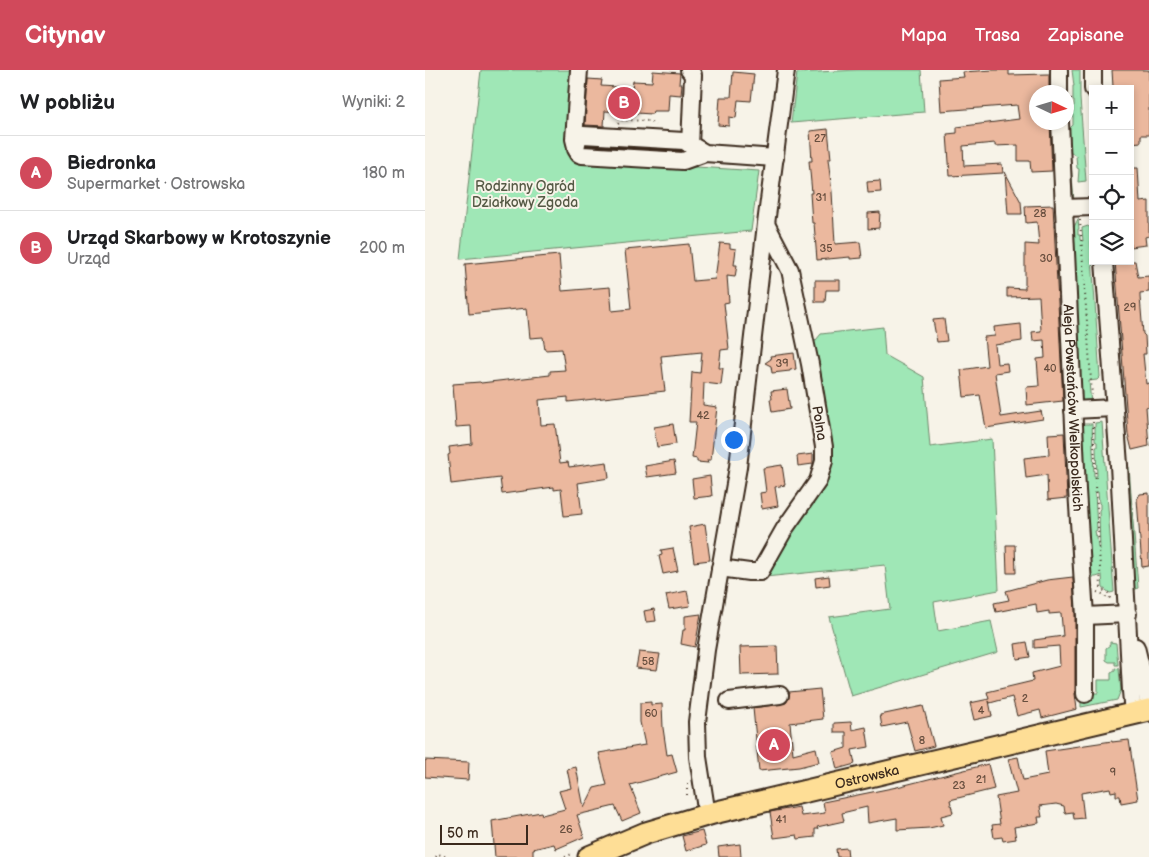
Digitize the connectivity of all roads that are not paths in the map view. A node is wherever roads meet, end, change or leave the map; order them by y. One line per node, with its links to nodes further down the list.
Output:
1 (579, 70): 10 (street)
2 (689, 70): 9 (street)
3 (786, 70): 12 (street)
4 (1059, 70): 6 (street)
5 (1093, 70): 7 (street)
6 (1059, 85)
7 (1093, 85)
8 (1059, 130): 14 (street, Aleja Powstańców Wielkopolskich)
9 (690, 145): 10 (street); 11 (street)
10 (576, 149): 11 (street)
11 (705, 153): 12 (street)
12 (775, 158): 15 (street)
13 (1089, 207): 14 (street)
14 (1063, 208): 18 (street, Aleja Powstańców Wielkopolskich)
15 (766, 224): 19 (street); 19 (street, Polna)
16 (1103, 265): 17 (street)
17 (1115, 413): 18 (street); 20 (street)
18 (1073, 416): 21 (street, Aleja Powstańców Wielkopolskich)
19 (720, 568): 26 (street)
20 (1128, 614): 21 (street); 25 (street)
21 (1085, 616): 22 (street, Aleja Powstańców Wielkopolskich)
22 (1085, 694)
23 (780, 695): 24 (street)
24 (729, 701)
25 (1144, 712): 26 (main road, Ostrowska)
26 (707, 814): 27 (main road, Ostrowska)
27 (589, 857)

